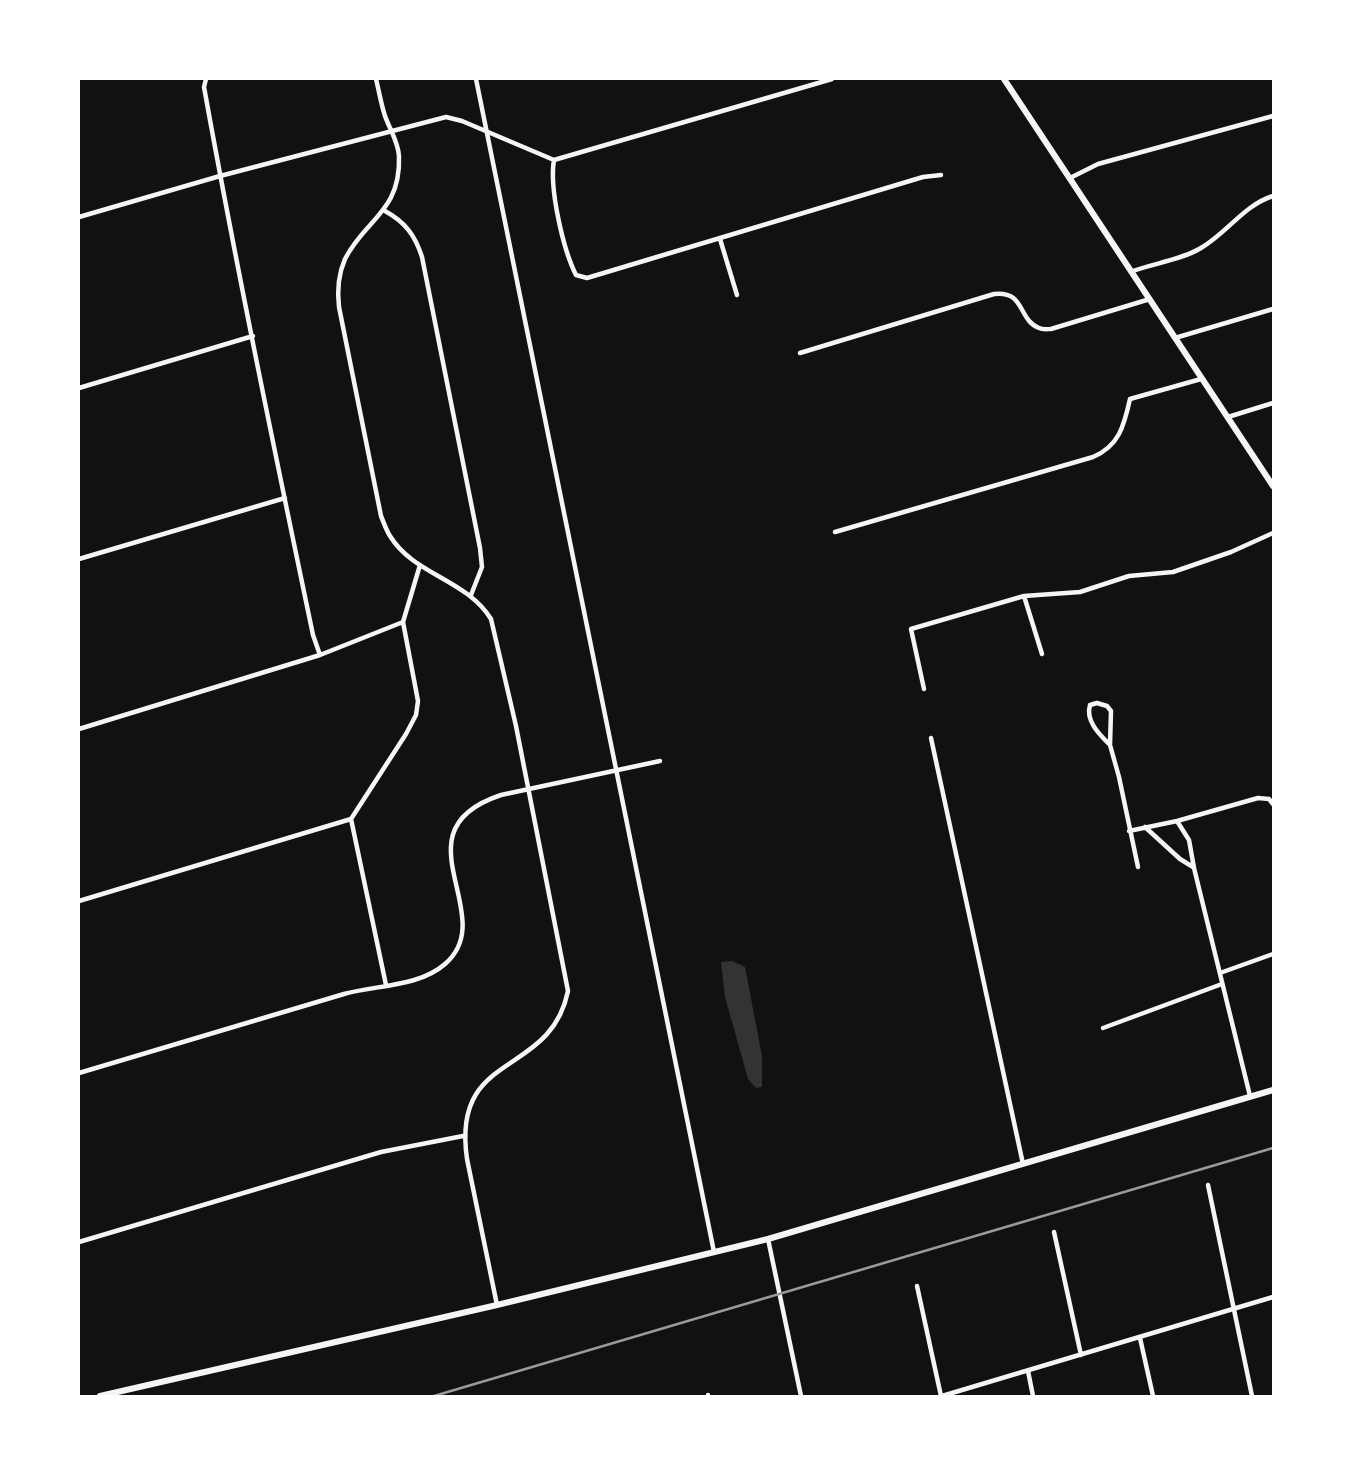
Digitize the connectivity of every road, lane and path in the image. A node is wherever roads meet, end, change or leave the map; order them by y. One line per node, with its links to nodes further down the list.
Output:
1 (206, 79): 11 (street)
2 (376, 79): 7 (street)
3 (476, 79): 8 (street)
4 (832, 79): 9 (street)
5 (1004, 79): 12 (main road)
6 (1273, 116): 12 (street)
7 (391, 130): 8 (street); 11 (street); 14 (street)
8 (487, 131): 9 (street); 44 (street)
9 (554, 160): 16 (street)
10 (941, 175): 16 (street)
11 (220, 176): 15 (street); 21 (street)
12 (1070, 178): 17 (main road)
13 (1273, 196): 17 (street)
14 (385, 211): 33 (street); 34 (street)
15 (79, 217)
16 (720, 239): 18 (street)
17 (1133, 271): 19 (main road)
18 (737, 295)
19 (1150, 299): 22 (main road); 23 (street)
20 (1273, 309): 22 (street)
21 (253, 336): 25 (street); 29 (street)
22 (1175, 338): 24 (main road)
23 (800, 353)
24 (1202, 378): 27 (main road); 30 (street)
25 (79, 388)
26 (1273, 403): 27 (street)
27 (1228, 417): 28 (main road)
28 (1273, 486)
29 (285, 498): 32 (street); 38 (street)
30 (835, 532)
31 (1273, 533): 35 (street)
32 (79, 559)
33 (420, 565): 34 (street); 36 (street)
34 (471, 595): 45 (street)
35 (1024, 596): 37 (street); 39 (street)
36 (403, 622): 38 (street); 47 (street)
37 (1042, 654)
38 (320, 655): 40 (street)
39 (924, 689)
40 (79, 729)
41 (931, 738): 63 (street)
42 (1110, 746): 42 (street); 50 (street)
43 (660, 761): 44 (street)
44 (616, 771): 45 (street); 68 (street)
45 (527, 788): 56 (street); 62 (street)
46 (1273, 803): 48 (street)
47 (351, 819): 53 (street); 56 (street)
48 (1177, 821): 49 (street); 52 (street)
49 (1145, 827): 50 (street); 52 (street)
50 (1129, 831): 51 (street)
51 (1138, 867)
52 (1194, 868): 55 (street)
53 (79, 901)
54 (1273, 954): 55 (street)
55 (1220, 973): 57 (street)
56 (386, 985): 59 (street)
57 (1222, 985): 58 (street); 61 (street)
58 (1103, 1028)
59 (79, 1073)
60 (1273, 1090): 61 (main road)
61 (1250, 1096): 63 (main road)
62 (463, 1136): 67 (street); 71 (street)
63 (1023, 1164): 66 (main road)
64 (1208, 1185): 72 (street)
65 (1054, 1232): 74 (street)
66 (768, 1239): 68 (main road); 77 (street)
67 (79, 1242)
68 (714, 1252): 71 (main road)
69 (917, 1286): 78 (street)
70 (1273, 1297): 72 (street)
71 (497, 1305): 76 (main road)
72 (1234, 1309): 73 (street); 81 (street)
73 (1140, 1338): 74 (street); 80 (street)
74 (1081, 1355): 75 (street)
75 (1028, 1371): 78 (street); 79 (street)
76 (100, 1396)
77 (801, 1396)
78 (942, 1396)
79 (1033, 1396)
80 (1153, 1396)
81 (1252, 1396)

